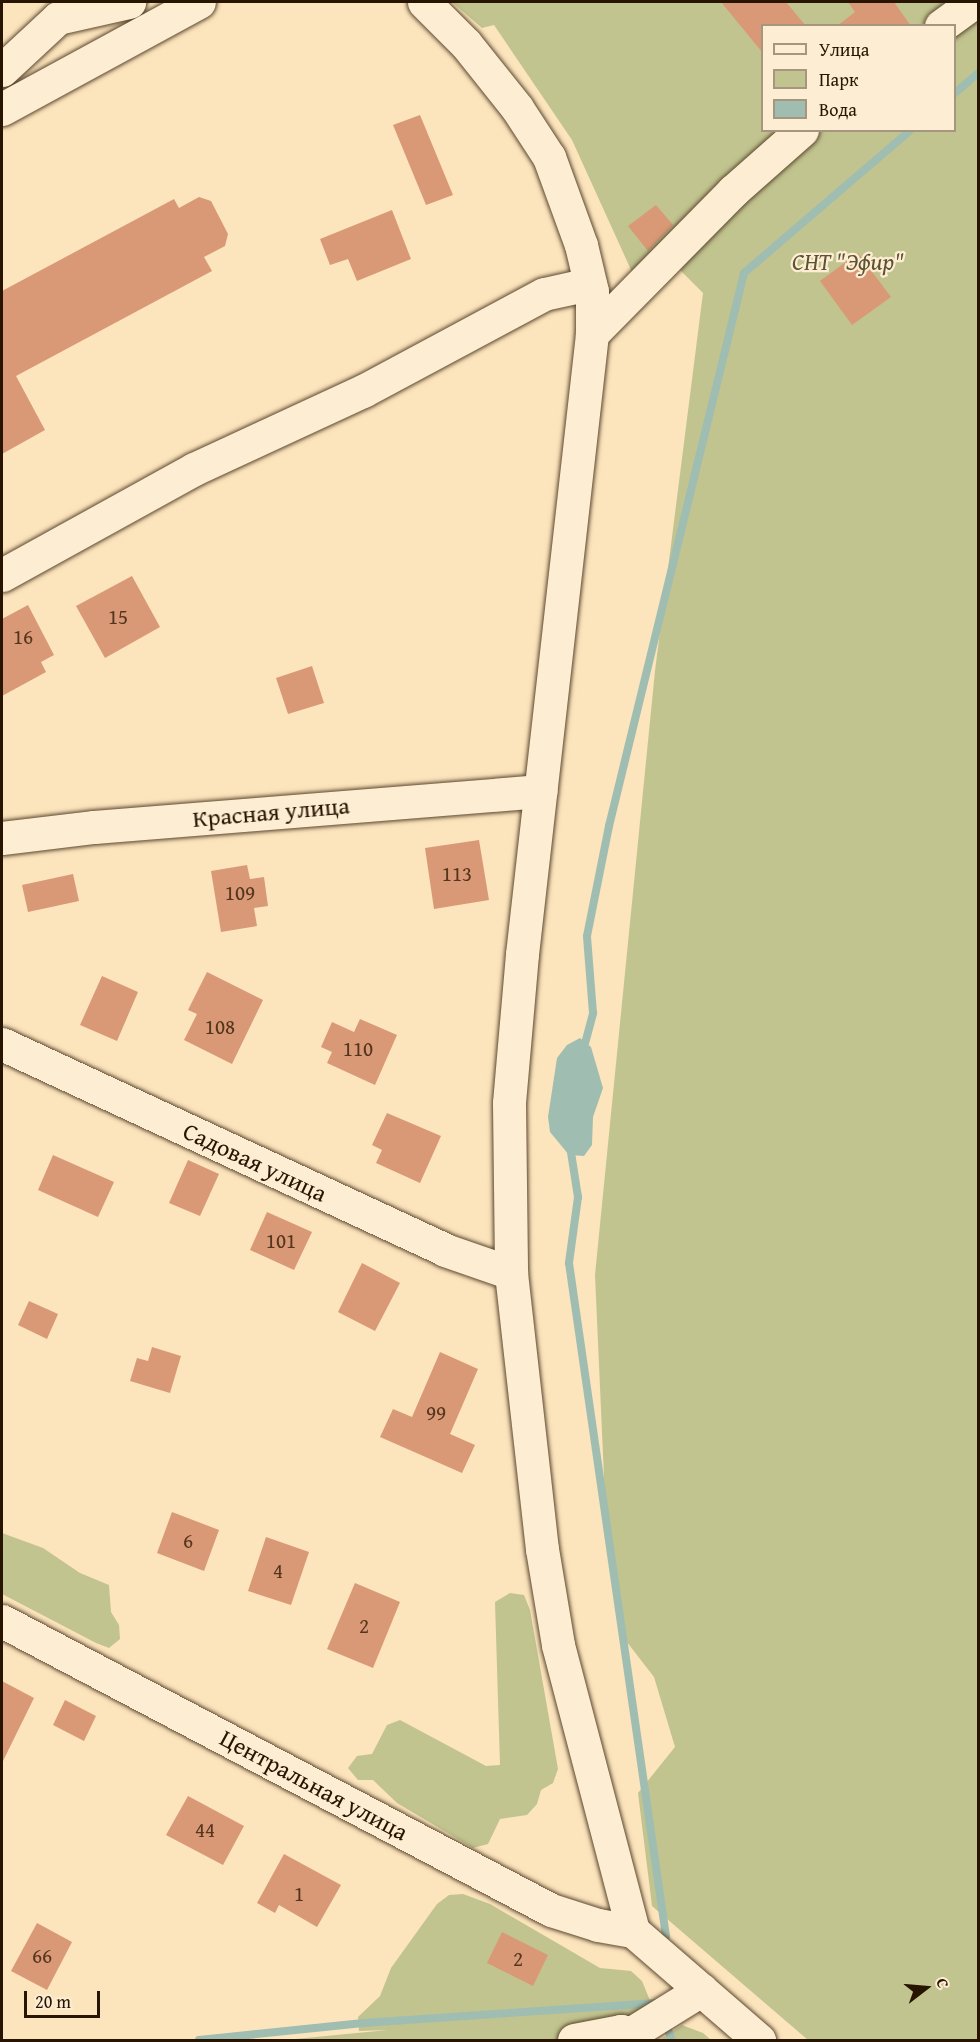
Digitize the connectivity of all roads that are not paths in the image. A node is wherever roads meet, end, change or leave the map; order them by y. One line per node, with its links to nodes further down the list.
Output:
1 (129, 2): 6 (street)
2 (199, 2): 7 (street)
3 (424, 2): 9 (street)
4 (974, 2): 5 (street)
5 (944, 24)
6 (2, 70)
7 (2, 109)
8 (800, 132): 10 (street)
9 (590, 284): 10 (street); 11 (street)
10 (592, 334): 12 (street)
11 (2, 575)
12 (541, 791): 13 (street, Красная улица); 15 (street)
13 (2, 838)
14 (2, 1044): 15 (street, Садовая улица)
15 (511, 1273): 17 (street)
16 (2, 1621): 17 (street, Центральная улица)
17 (633, 1931): 18 (street)
18 (701, 1990): 19 (street); 21 (street)
19 (647, 2026): 20 (street)
20 (574, 2040)
21 (759, 2040)

